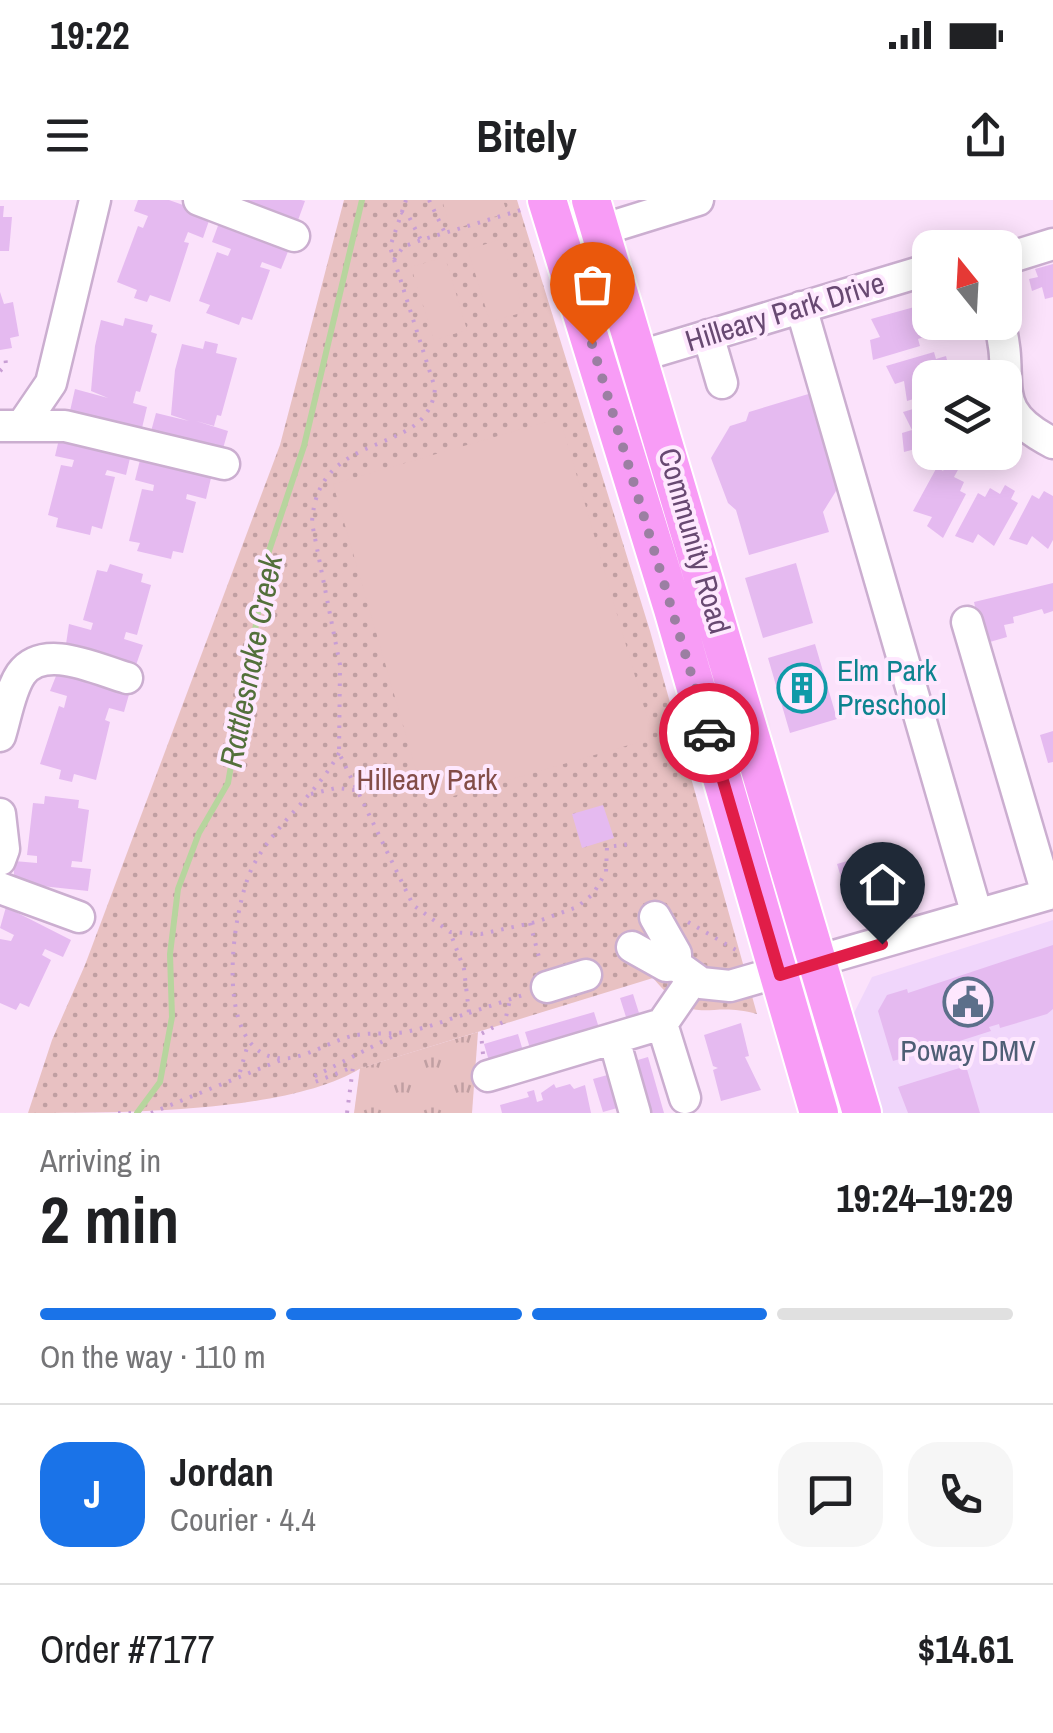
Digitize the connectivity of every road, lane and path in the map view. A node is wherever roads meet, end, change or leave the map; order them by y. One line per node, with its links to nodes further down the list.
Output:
1 (95, 200): 25 (street)
2 (199, 200): 11 (street)
3 (406, 200): 8 (path)
4 (430, 200): 10 (path)
5 (566, 200): 9 (main road)
6 (698, 200): 9 (street)
7 (534, 205): 10 (path); 14 (main road, Community Road)
8 (402, 212): 12 (path); 16 (path)
9 (596, 215): 22 (main road, Community Road)
10 (444, 232): 12 (path)
11 (294, 236)
12 (421, 240): 16 (path)
13 (1053, 244): 15 (street)
14 (561, 245): 22 (main road); 48 (main road, Community Road)
15 (1022, 254)
16 (394, 260): 31 (path)
17 (912, 273): 18 (street, Hilleary Park Drive)
18 (801, 307): 19 (street, Hilleary Park Drive); 41 (street)
19 (708, 335): 22 (street, Hilleary Park Drive); 24 (street)
20 (1001, 340): 26 (street)
21 (4, 354): 23 (path)
22 (640, 356): 45 (main road, Community Road)
23 (0, 371)
24 (722, 383)
25 (11, 425): 27 (street)
26 (1053, 443)
27 (224, 464)
28 (968, 622): 38 (street)
29 (127, 678): 30 (street)
30 (0, 736)
31 (338, 753): 32 (path); 33 (path)
32 (358, 790): 33 (path); 42 (path)
33 (311, 794): 54 (path)
34 (0, 814): 36 (street)
35 (631, 844): 42 (path)
36 (0, 860)
37 (0, 888): 39 (street)
38 (1050, 894): 41 (street)
39 (79, 916)
40 (666, 916): 44 (path); 46 (street)
41 (977, 916): 45 (street)
42 (450, 932): 52 (path)
43 (632, 947): 46 (street)
44 (736, 950)
45 (818, 963): 48 (street); 65 (main road, Community Road)
46 (684, 972): 48 (street); 51 (street)
47 (586, 975): 49 (street)
48 (780, 975): 64 (main road, Community Road)
49 (547, 987)
50 (510, 1000): 57 (path)
51 (662, 1024): 53 (street); 58 (street)
52 (400, 1032): 55 (path); 62 (path)
53 (614, 1039): 57 (street); 63 (street)
54 (248, 1043): 55 (path); 56 (path)
55 (282, 1059): 56 (path)
56 (237, 1076): 61 (path)
57 (488, 1076)
58 (686, 1098)
59 (118, 1113): 60 (path)
60 (134, 1113)
61 (151, 1113)
62 (347, 1113)
63 (636, 1113)
64 (819, 1113)
65 (862, 1113)

